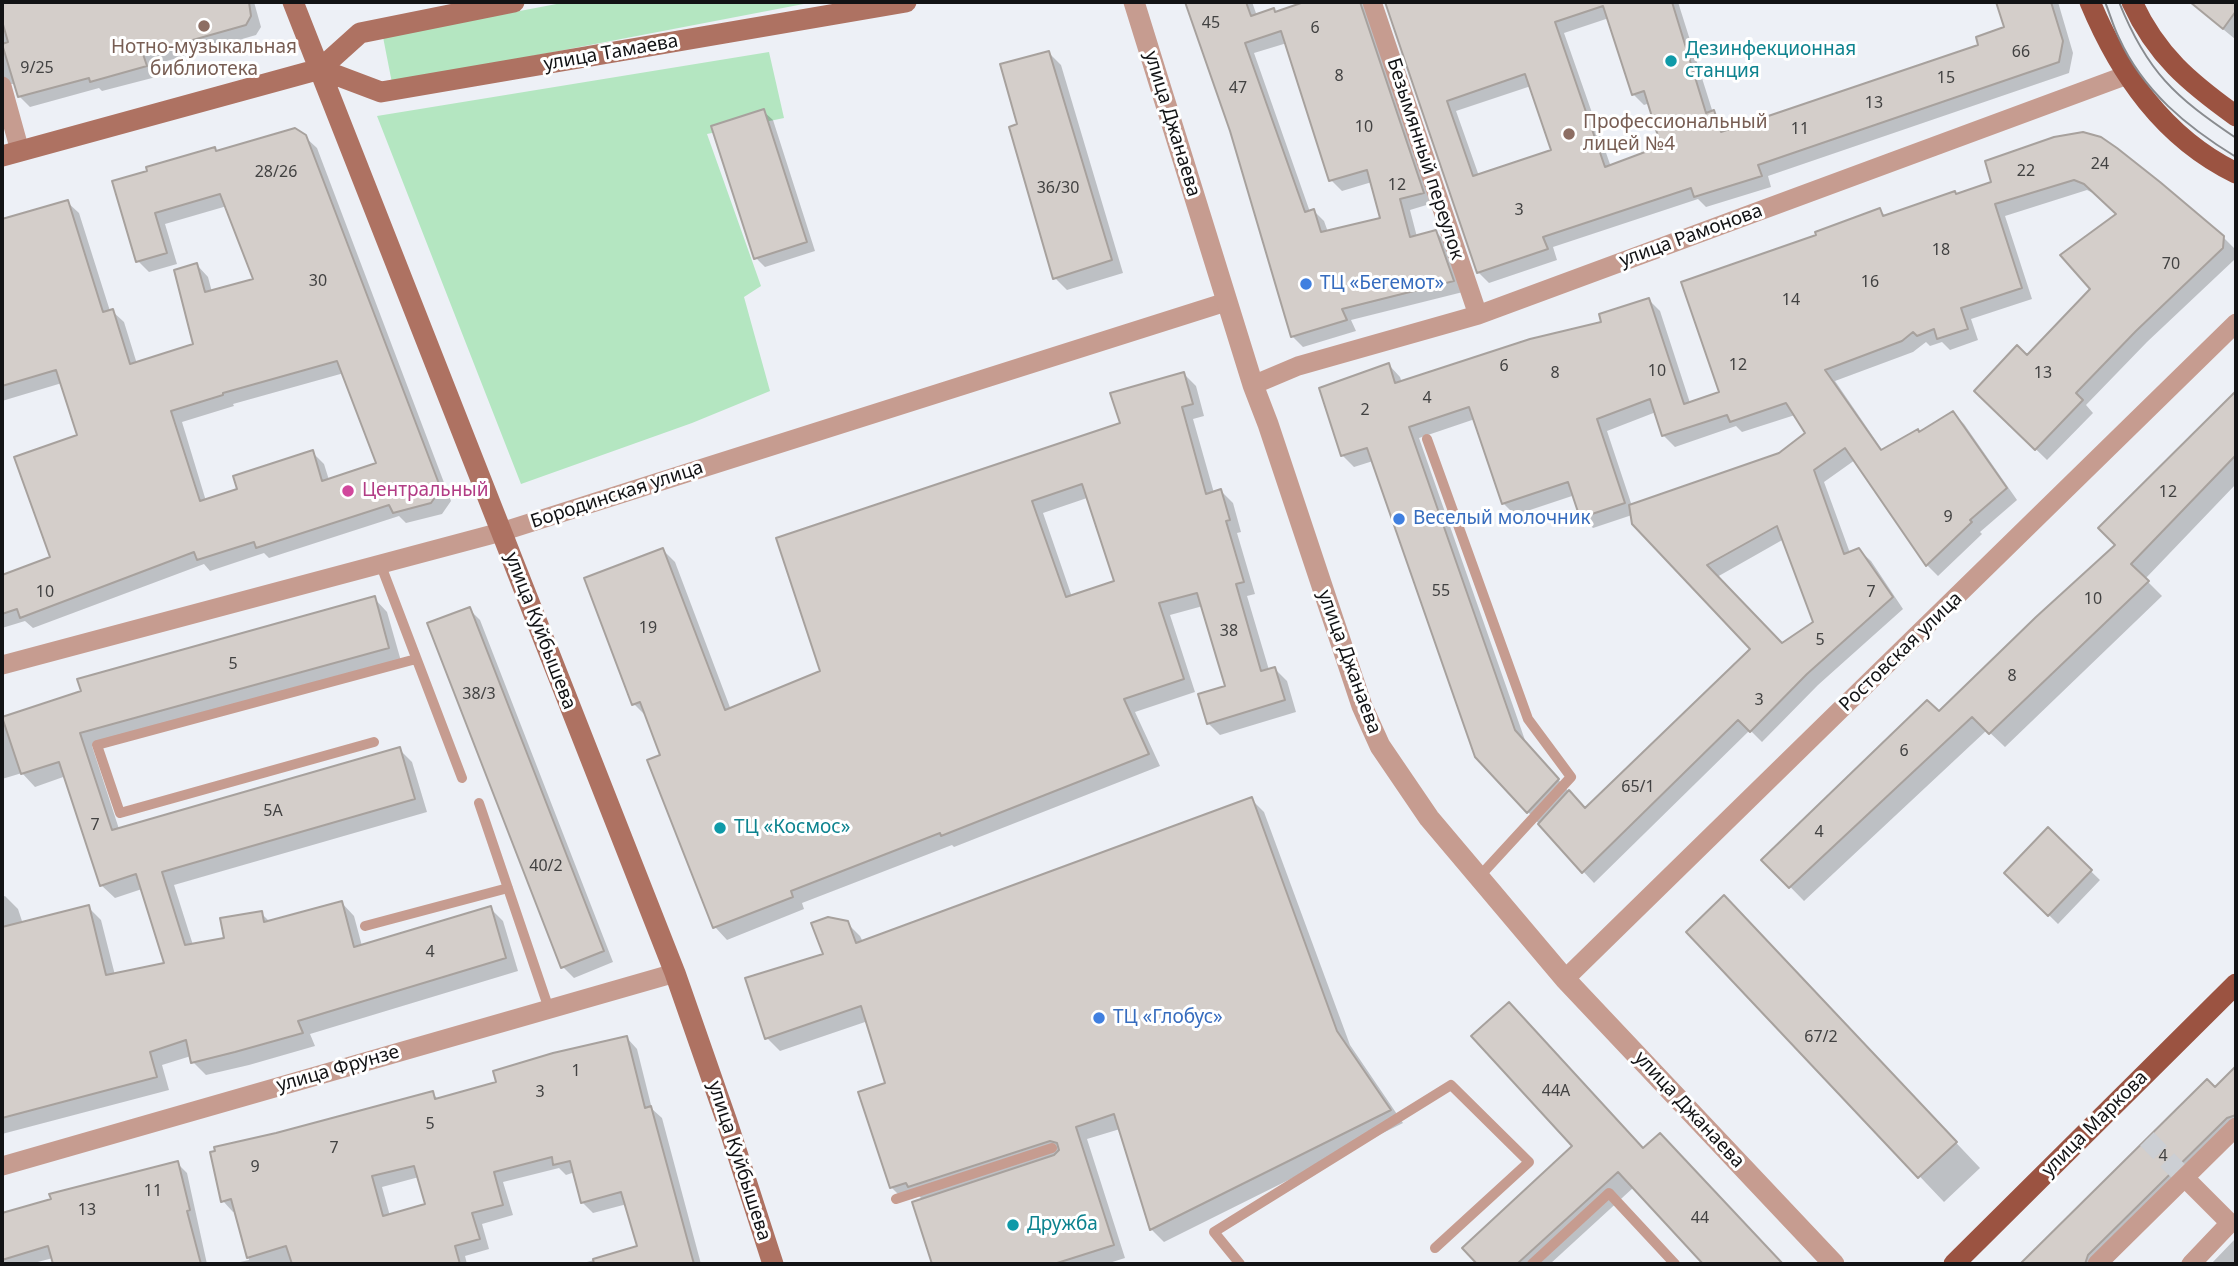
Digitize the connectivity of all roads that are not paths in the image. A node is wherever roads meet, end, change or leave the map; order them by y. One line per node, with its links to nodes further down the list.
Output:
1 (293, 2): 8 (main road, улица Куйбышева)
2 (514, 2): 8 (main road)
3 (906, 2): 8 (main road, улица Тамаева)
4 (1134, 2): 14 (street, улица Джанаева)
5 (1372, 2): 15 (street, Безымянный переулок)
6 (2090, 2): 9 (main road)
7 (2133, 2): 11 (main road)
8 (320, 69): 12 (main road); 19 (main road, улица Куйбышева)
9 (2127, 75): 13 (main road); 15 (street, улица Рамонова)
10 (2, 86): 12 (street)
11 (2236, 116)
12 (11, 153)
13 (2236, 173)
14 (1226, 302): 17 (street, улица Джанаева); 19 (street, Бородинская улица)
15 (1478, 315): 17 (street, улица Рамонова)
16 (2236, 323): 30 (street, Ростовская улица)
17 (1253, 385): 26 (street, улица Джанаева)
18 (1427, 439): 26 (lane)
19 (501, 532): 20 (street, Бородинская улица); 29 (main road, улица Куйбышева)
20 (380, 563): 21 (lane); 22 (street, Бородинская улица)
21 (416, 659): 23 (lane); 24 (lane)
22 (2, 665)
23 (374, 742)
24 (462, 778)
25 (479, 803): 27 (lane)
26 (1479, 877): 30 (street, улица Джанаева)
27 (508, 888): 28 (lane); 32 (lane)
28 (365, 926)
29 (675, 973): 32 (street, улица Фрунзе); 40 (main road, улица Куйбышева)
30 (1565, 979): 44 (street, улица Джанаева)
31 (2236, 984): 45 (main road, улица Маркова)
32 (549, 1009): 35 (street, улица Фрунзе)
33 (2236, 1127): 36 (street)
34 (1052, 1148): 37 (lane)
35 (2, 1166)
36 (2185, 1178): 38 (street); 46 (street)
37 (896, 1199)
38 (2233, 1219): 47 (street)
39 (1435, 1248): 41 (lane)
40 (773, 1264)
41 (1240, 1264)
42 (1532, 1264): 43 (lane)
43 (1675, 1264)
44 (1834, 1264)
45 (1954, 1264)
46 (2096, 1264)
47 (2191, 1264)

